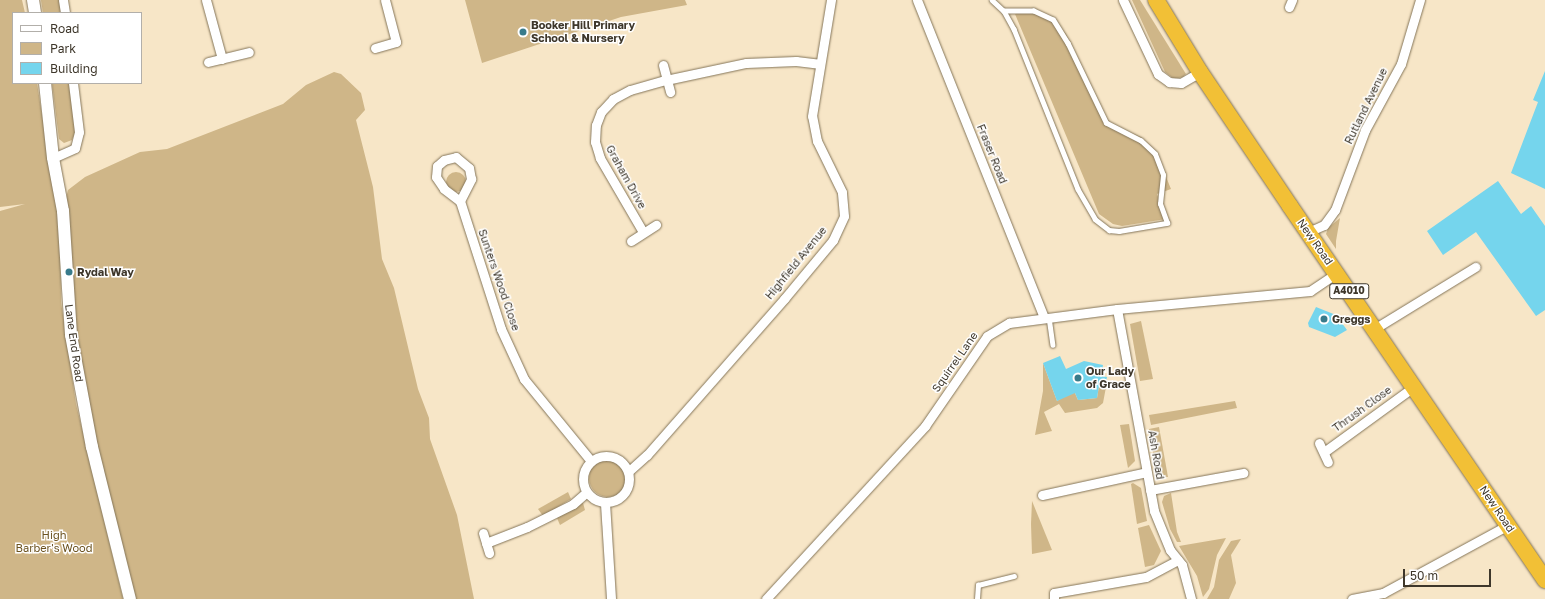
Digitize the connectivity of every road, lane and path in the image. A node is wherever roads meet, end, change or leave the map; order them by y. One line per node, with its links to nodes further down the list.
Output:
1 (33, 0): 12 (street)
2 (63, 0): 13 (street)
3 (206, 0): 16 (street)
4 (386, 0): 14 (street)
5 (831, 0): 18 (street, Highfield Avenue)
6 (917, 0): 34 (street, Fraser Road)
7 (992, 0): 11 (lane)
8 (1123, 0): 20 (street)
9 (1156, 0): 20 (highway, New Road / A4010)
10 (1420, 0): 29 (street, Rutland Avenue)
11 (1004, 11): 11 (lane)
12 (35, 12)
13 (65, 12)
14 (375, 48)
15 (249, 52): 16 (street)
16 (222, 59): 17 (street)
17 (208, 62)
18 (819, 64): 21 (street, Graham Drive); 42 (street, Highfield Avenue)
19 (663, 65): 21 (street)
20 (1200, 72): 29 (highway, New Road / A4010)
21 (666, 80): 24 (street); 28 (street, Graham Drive)
22 (45, 84): 25 (street, Lane End Road)
23 (73, 84): 25 (street)
24 (670, 92)
25 (53, 158): 56 (street, Lane End Road)
26 (460, 201): 26 (street); 40 (street, Sunters Wood Close)
27 (656, 225): 28 (street)
28 (643, 232): 30 (street)
29 (1308, 232): 32 (highway, New Road / A4010)
30 (631, 241)
31 (1476, 267): 35 (street)
32 (1336, 273): 33 (street, Squirrel Lane); 35 (highway, New Road / A4010)
33 (1117, 309): 34 (street, Squirrel Lane); 43 (street, Ash Road)
34 (1047, 317): 36 (lane); 58 (street, Squirrel Lane)
35 (1374, 329): 37 (highway, New Road / A4010)
36 (1054, 345)
37 (1415, 386): 39 (street, Thrush Close); 49 (highway, New Road / A4010)
38 (1319, 443): 39 (street)
39 (1324, 452): 41 (street)
40 (592, 461): 42 (street); 46 (street)
41 (1328, 462)
42 (629, 471): 48 (street)
43 (1147, 472): 45 (street, Ash Road); 47 (street)
44 (1243, 473): 45 (street)
45 (1150, 490): 53 (street, Ash Road)
46 (587, 492): 48 (street); 51 (street)
47 (1042, 495)
48 (605, 503): 57 (street)
49 (1508, 525): 55 (highway, New Road / A4010); 62 (street)
50 (483, 533): 51 (street)
51 (486, 543): 52 (street)
52 (489, 553)
53 (1178, 560): 60 (street); 61 (street, Ash Road)
54 (1014, 576): 59 (lane)
55 (1545, 580)
56 (130, 599)
57 (611, 599)
58 (766, 599)
59 (977, 599)
60 (1054, 599)
61 (1191, 599)
62 (1352, 599)

